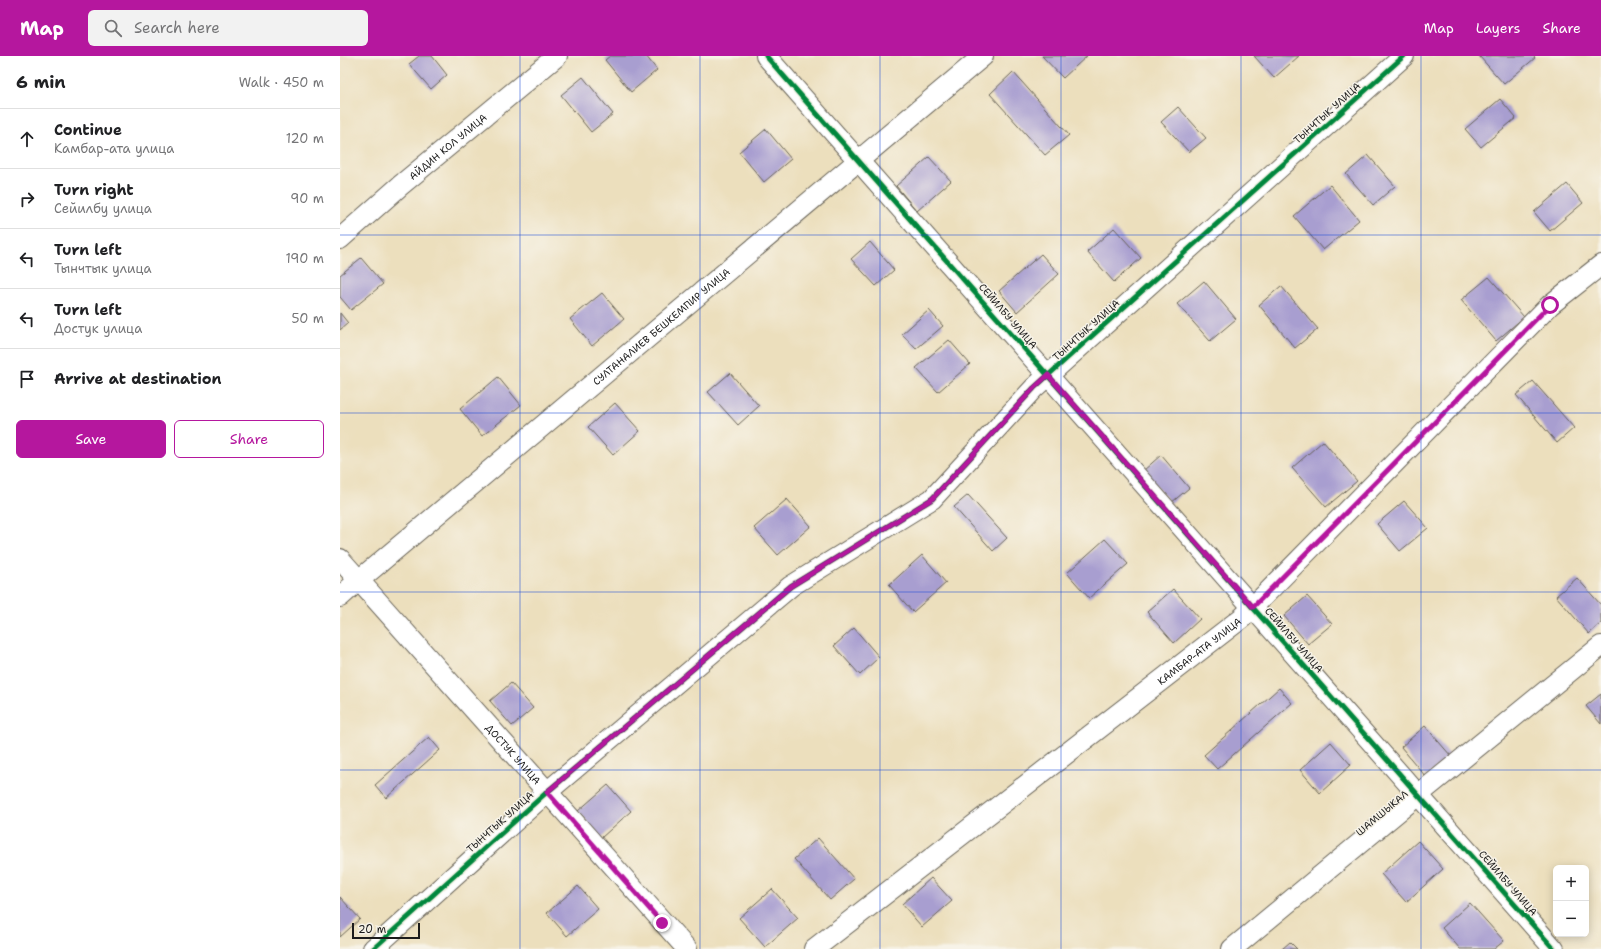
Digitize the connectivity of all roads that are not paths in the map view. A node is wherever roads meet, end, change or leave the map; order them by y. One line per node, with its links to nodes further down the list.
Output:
1 (557, 56): 6 (street, АЙДИН КОЛ УЛИЦА)
2 (766, 56): 5 (street, СЕЙИЛБУ УЛИЦА)
3 (983, 56): 5 (street, СУЛТАНАЛИЕВ БЕШКЕМПИР УЛИЦА)
4 (1404, 56): 8 (street, ТЫНЧТЫК УЛИЦА)
5 (859, 160): 8 (street, СЕЙИЛБУ УЛИЦА); 10 (street, СУЛТАНАЛИЕВ БЕШКЕМПИР УЛИЦА)
6 (340, 239)
7 (1601, 264): 12 (street, КАМБАР-АТА УЛИЦА)
8 (1048, 375): 12 (street, СЕЙИЛБУ УЛИЦА); 14 (street, ТЫНЧТЫК УЛИЦА)
9 (340, 559): 10 (street, ДОСТУК УЛИЦА)
10 (359, 580): 11 (street, СУЛТАНАЛИЕВ БЕШКЕМПИР УЛИЦА); 14 (street, ДОСТУК УЛИЦА)
11 (340, 597)
12 (1253, 607): 15 (street, СЕЙИЛБУ УЛИЦА); 18 (street, КАМБАР-АТА УЛИЦА)
13 (1601, 646): 15 (street, ШАМШЫКАЛ)
14 (547, 792): 16 (street, ТЫНЧТЫК УЛИЦА); 17 (street, ДОСТУК УЛИЦА)
15 (1418, 795): 19 (street, ШАМШЫКАЛ); 20 (street, СЕЙИЛБУ УЛИЦА)
16 (373, 949)
17 (686, 949)
18 (814, 949)
19 (1232, 949)
20 (1554, 949)

